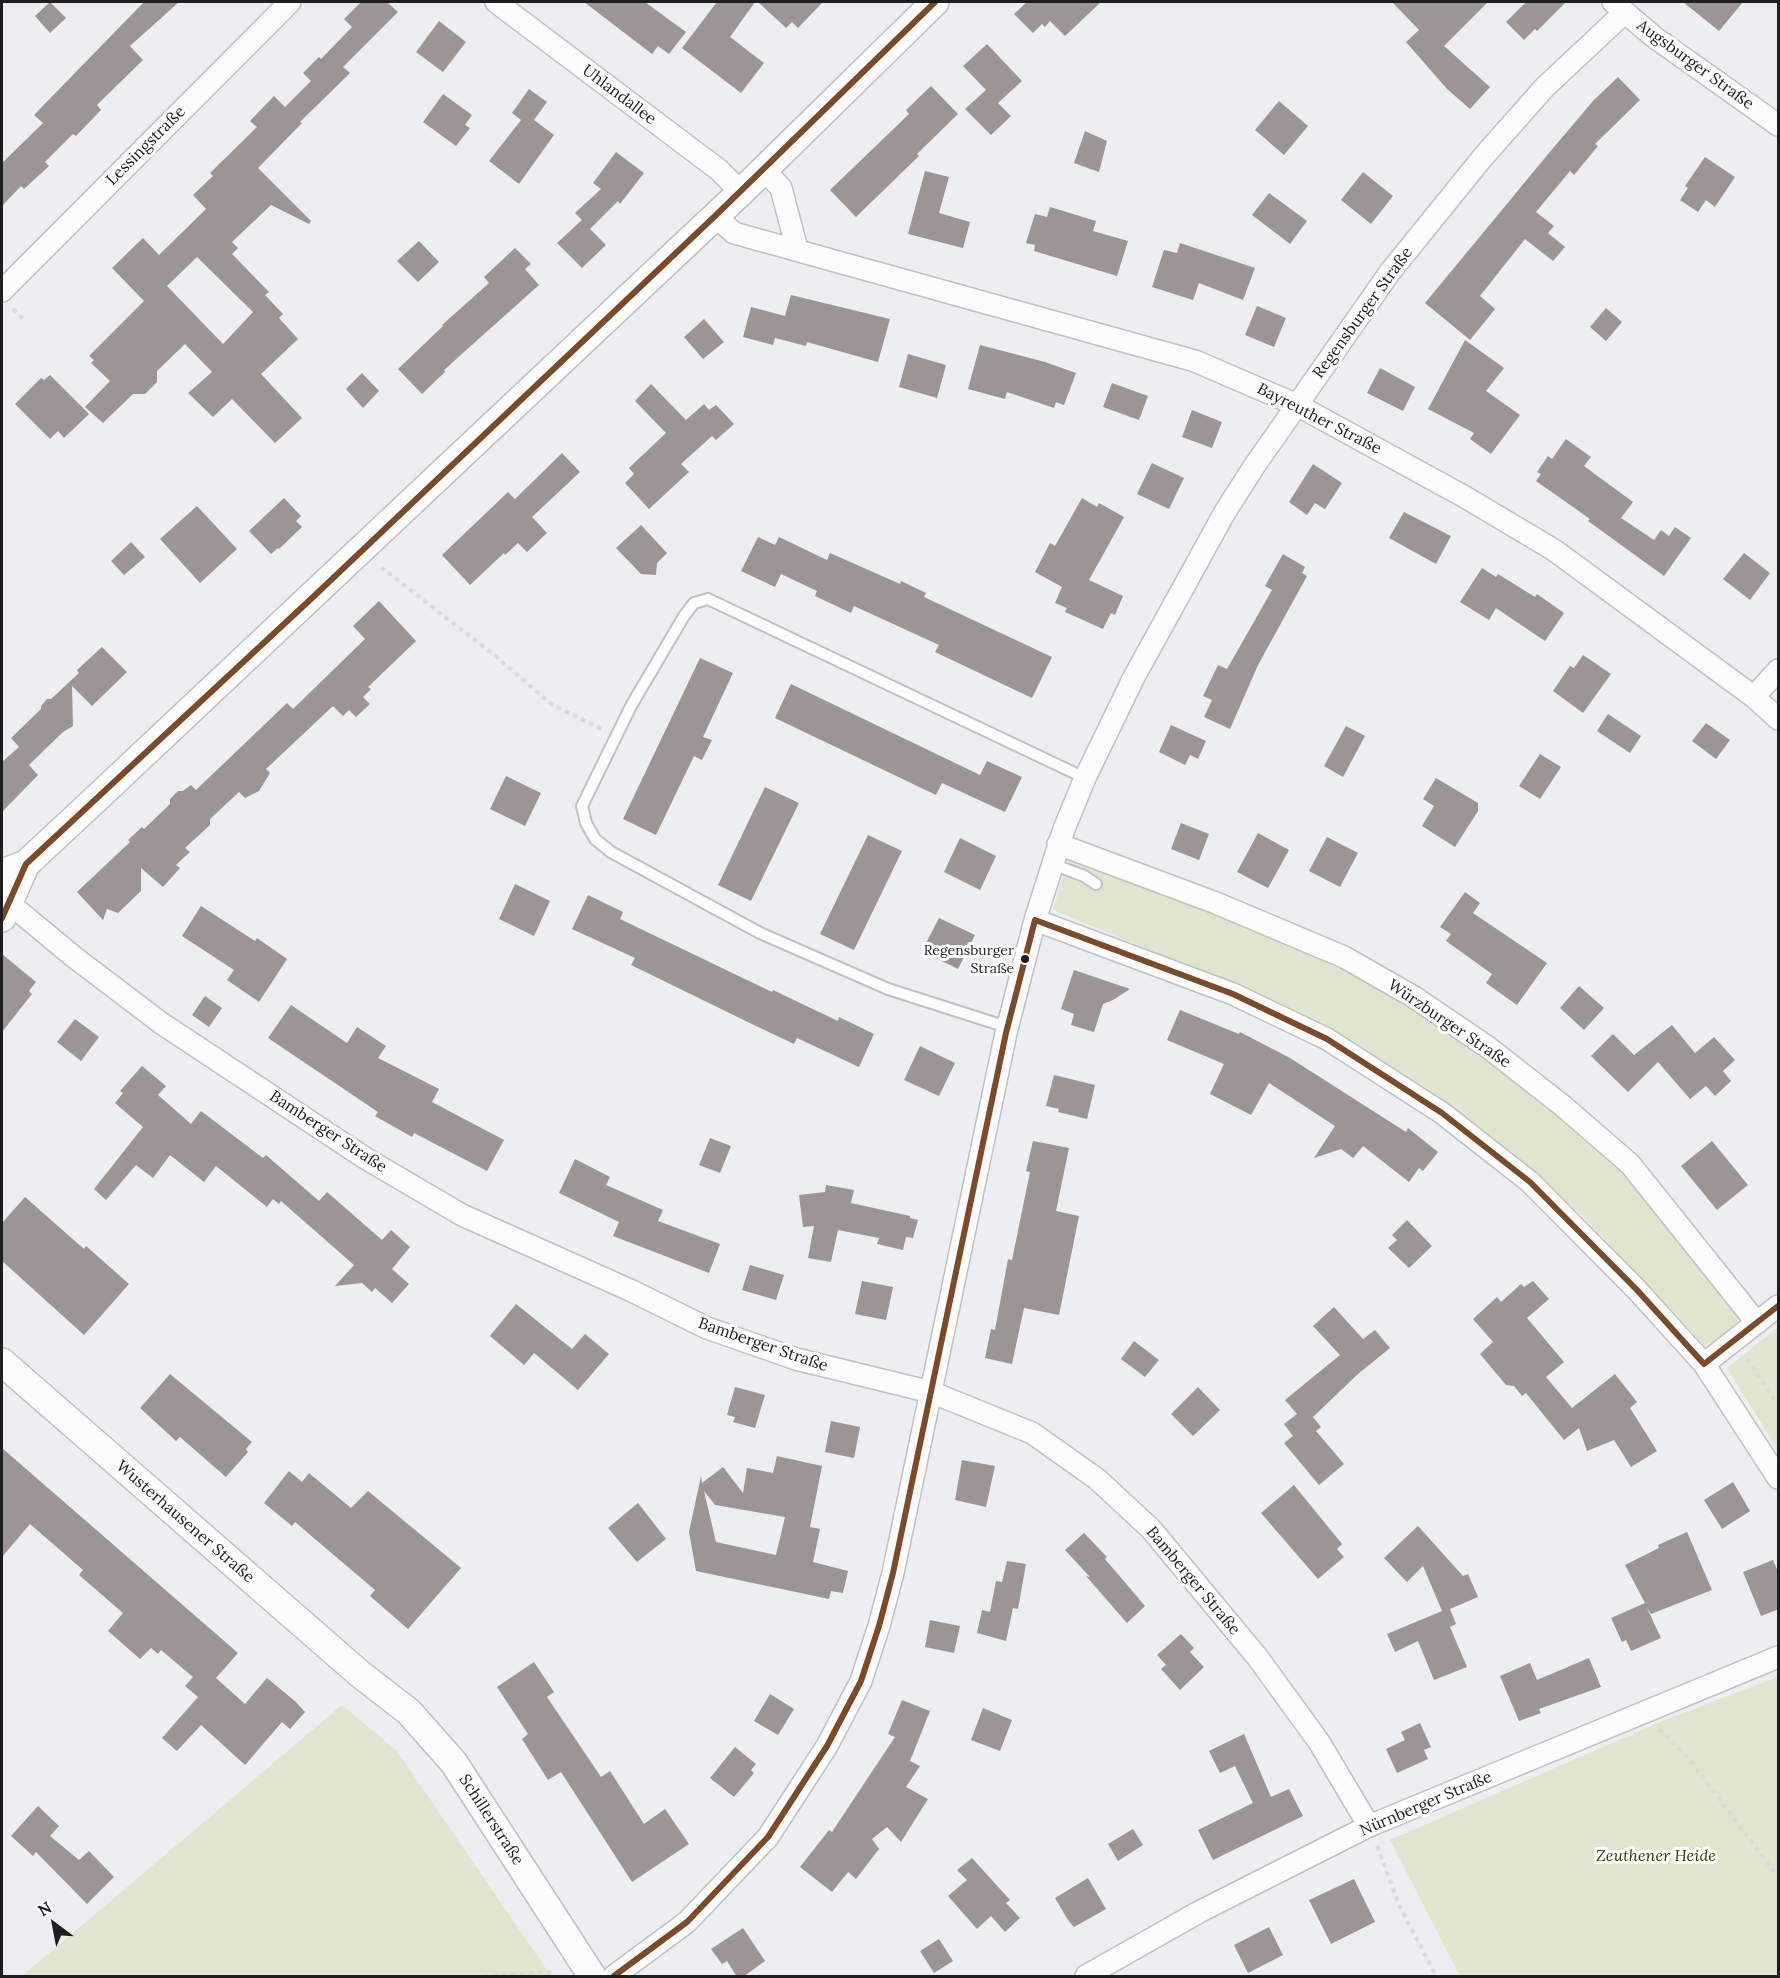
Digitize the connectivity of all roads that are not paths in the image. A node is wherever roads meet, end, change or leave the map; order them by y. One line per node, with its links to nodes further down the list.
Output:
1 (290, 2): 10 (street, Lessingstraße)
2 (496, 2): 7 (street, Uhlandallee)
3 (934, 2): 6 (street)
4 (1619, 7): 5 (street, Augsburger Straße); 11 (street, Regensburger Straße)
5 (1779, 125)
6 (763, 169): 7 (street); 9 (street)
7 (741, 192): 8 (street)
8 (716, 216): 9 (street, Bayreuther Straße); 18 (street)
9 (797, 249): 11 (street, Bayreuther Straße)
10 (2, 291)
11 (1297, 405): 13 (street, Bayreuther Straße); 15 (street, Regensburger Straße)
12 (1779, 670): 13 (street)
13 (1754, 697): 14 (street, Bayreuther Straße)
14 (1779, 719)
15 (1085, 778): 16 (street, Regensburger Straße); 22 (lane)
16 (1058, 844): 17 (street, Regensburger Straße); 24 (street, Würzburger Straße)
17 (1052, 864): 19 (lane); 21 (street, Regensburger Straße)
18 (14, 869): 20 (street)
19 (1096, 884)
20 (5, 912): 27 (street, Bamberger Straße)
21 (1035, 920): 22 (street, Regensburger Straße); 26 (street)
22 (1007, 1027): 27 (street, Regensburger Straße)
23 (1779, 1305): 24 (street)
24 (1757, 1323): 26 (street)
25 (2, 1362): 30 (street, Wusterhausener Straße)
26 (1704, 1364): 28 (street)
27 (931, 1392): 31 (street, Bamberger Straße); 33 (street, Regensburger Straße)
28 (1779, 1478)
29 (1779, 1657): 31 (street, Nürnberger Straße)
30 (369, 1682): 32 (street, Schillerstraße)
31 (1369, 1826): 34 (street, Nürnberger Straße)
32 (592, 1977)
33 (614, 1977)
34 (1086, 1977)

